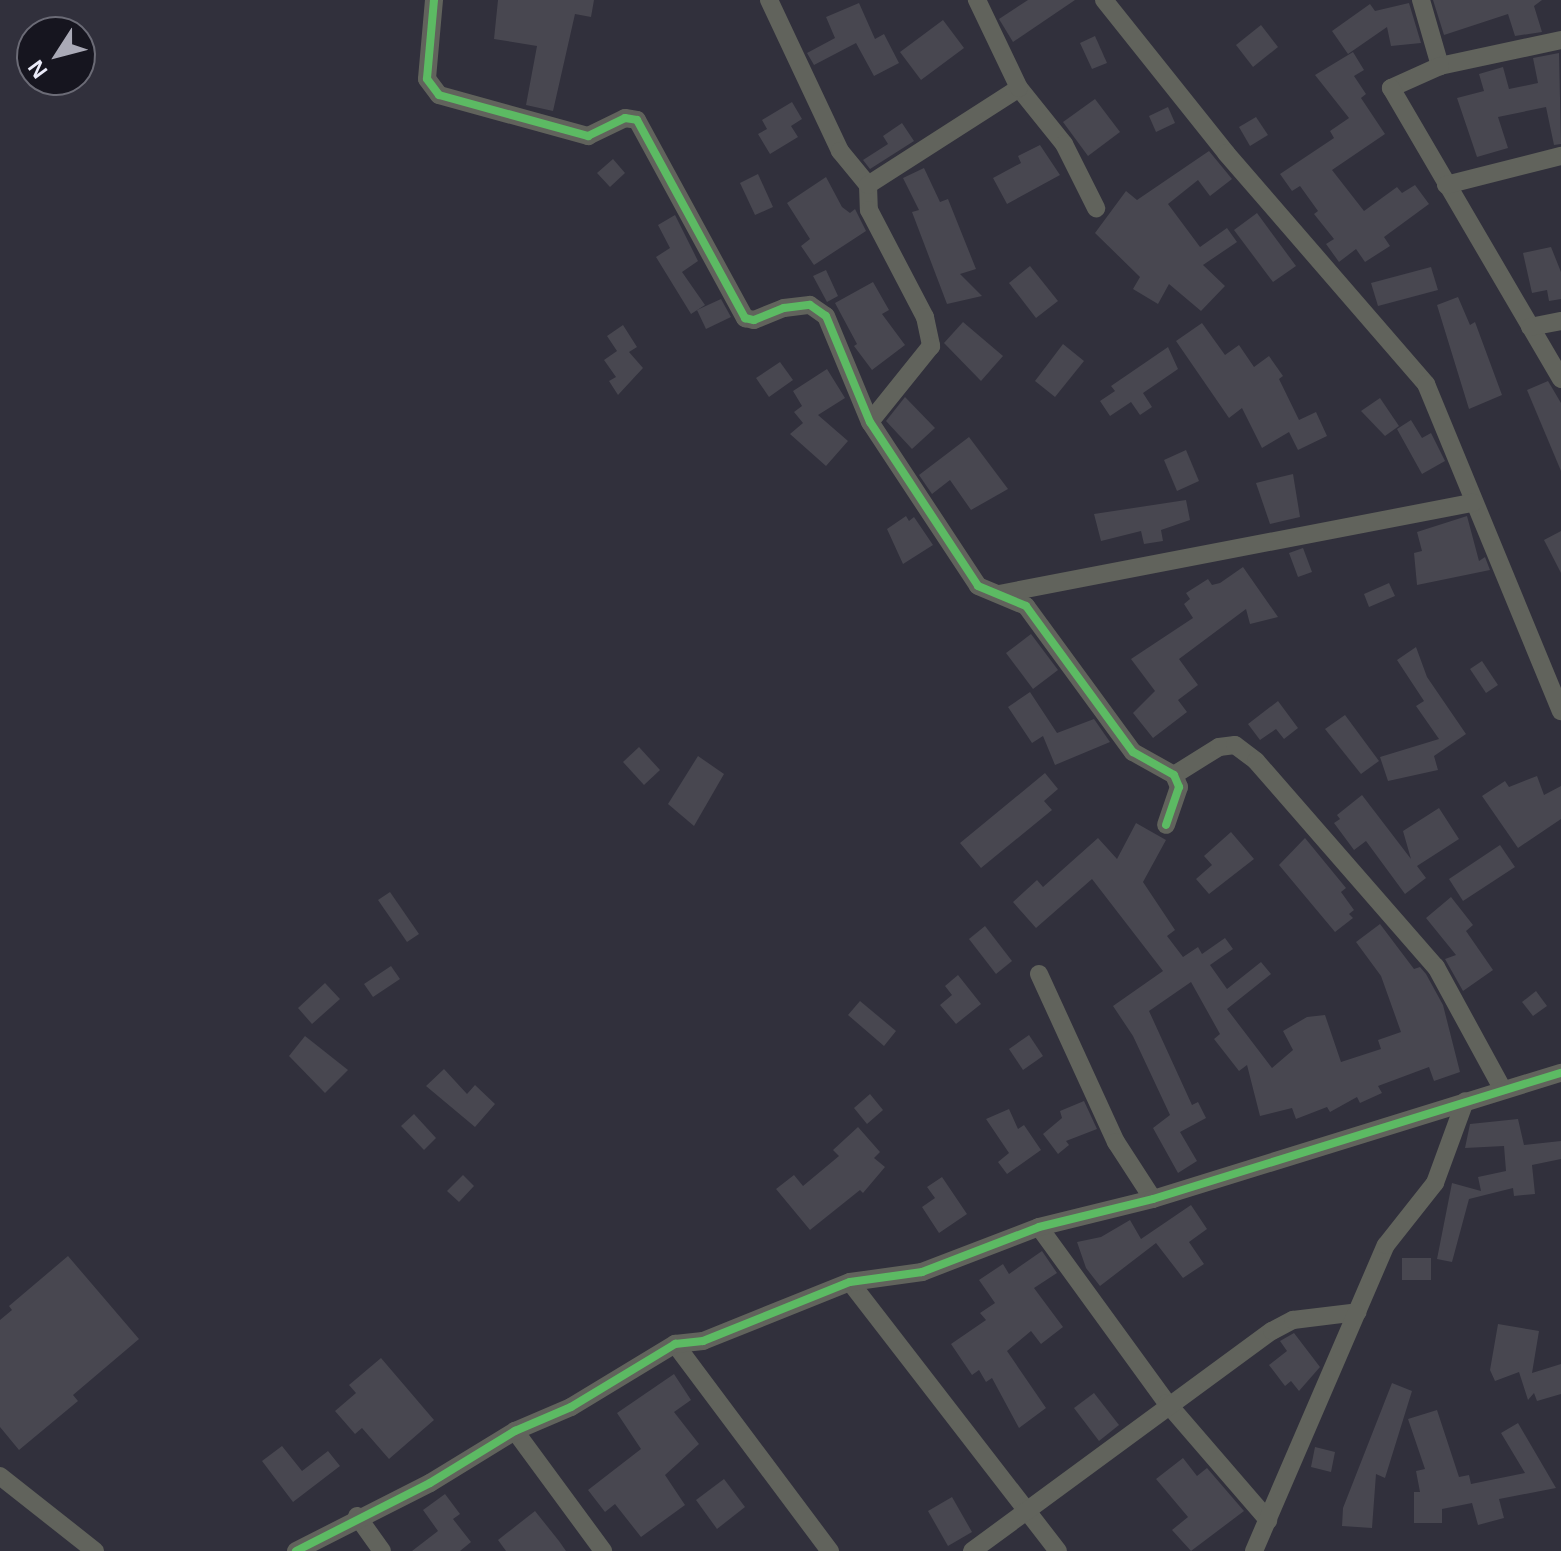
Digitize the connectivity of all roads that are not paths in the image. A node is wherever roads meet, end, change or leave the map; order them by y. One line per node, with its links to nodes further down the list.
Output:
1 (434, 0): 16 (street)
2 (769, 0): 10 (street)
3 (977, 0): 8 (street)
4 (1104, 0): 17 (street)
5 (1421, 0): 7 (street)
6 (1561, 40): 7 (street)
7 (1440, 66): 11 (street)
8 (1019, 88): 10 (street); 12 (street)
9 (1561, 156): 11 (street)
10 (868, 185): 16 (street)
11 (1446, 185): 14 (street)
12 (1096, 208)
13 (1561, 321): 14 (street)
14 (1530, 327): 15 (street)
15 (1561, 379)
16 (870, 422): 18 (street)
17 (1473, 503): 18 (street); 19 (street)
18 (999, 594): 20 (street)
19 (1561, 711)
20 (1174, 775): 21 (street); 24 (street)
21 (1166, 825)
22 (1039, 974): 26 (street)
23 (1561, 1073): 24 (street)
24 (1503, 1090): 25 (street)
25 (1465, 1101): 26 (street); 29 (street)
26 (1153, 1199): 27 (street)
27 (1039, 1227): 28 (street); 31 (street)
28 (850, 1282): 30 (street); 34 (street)
29 (1358, 1312): 31 (street); 36 (street)
30 (675, 1344): 32 (street); 41 (street)
31 (1167, 1403): 34 (street); 36 (street)
32 (515, 1431): 35 (street); 40 (street)
33 (0, 1476): 37 (street)
34 (1027, 1513): 42 (street); 43 (street)
35 (357, 1516): 38 (street); 39 (street)
36 (1268, 1520): 44 (street)
37 (95, 1551)
38 (296, 1551)
39 (382, 1551)
40 (603, 1551)
41 (830, 1551)
42 (972, 1551)
43 (1058, 1551)
44 (1254, 1551)

